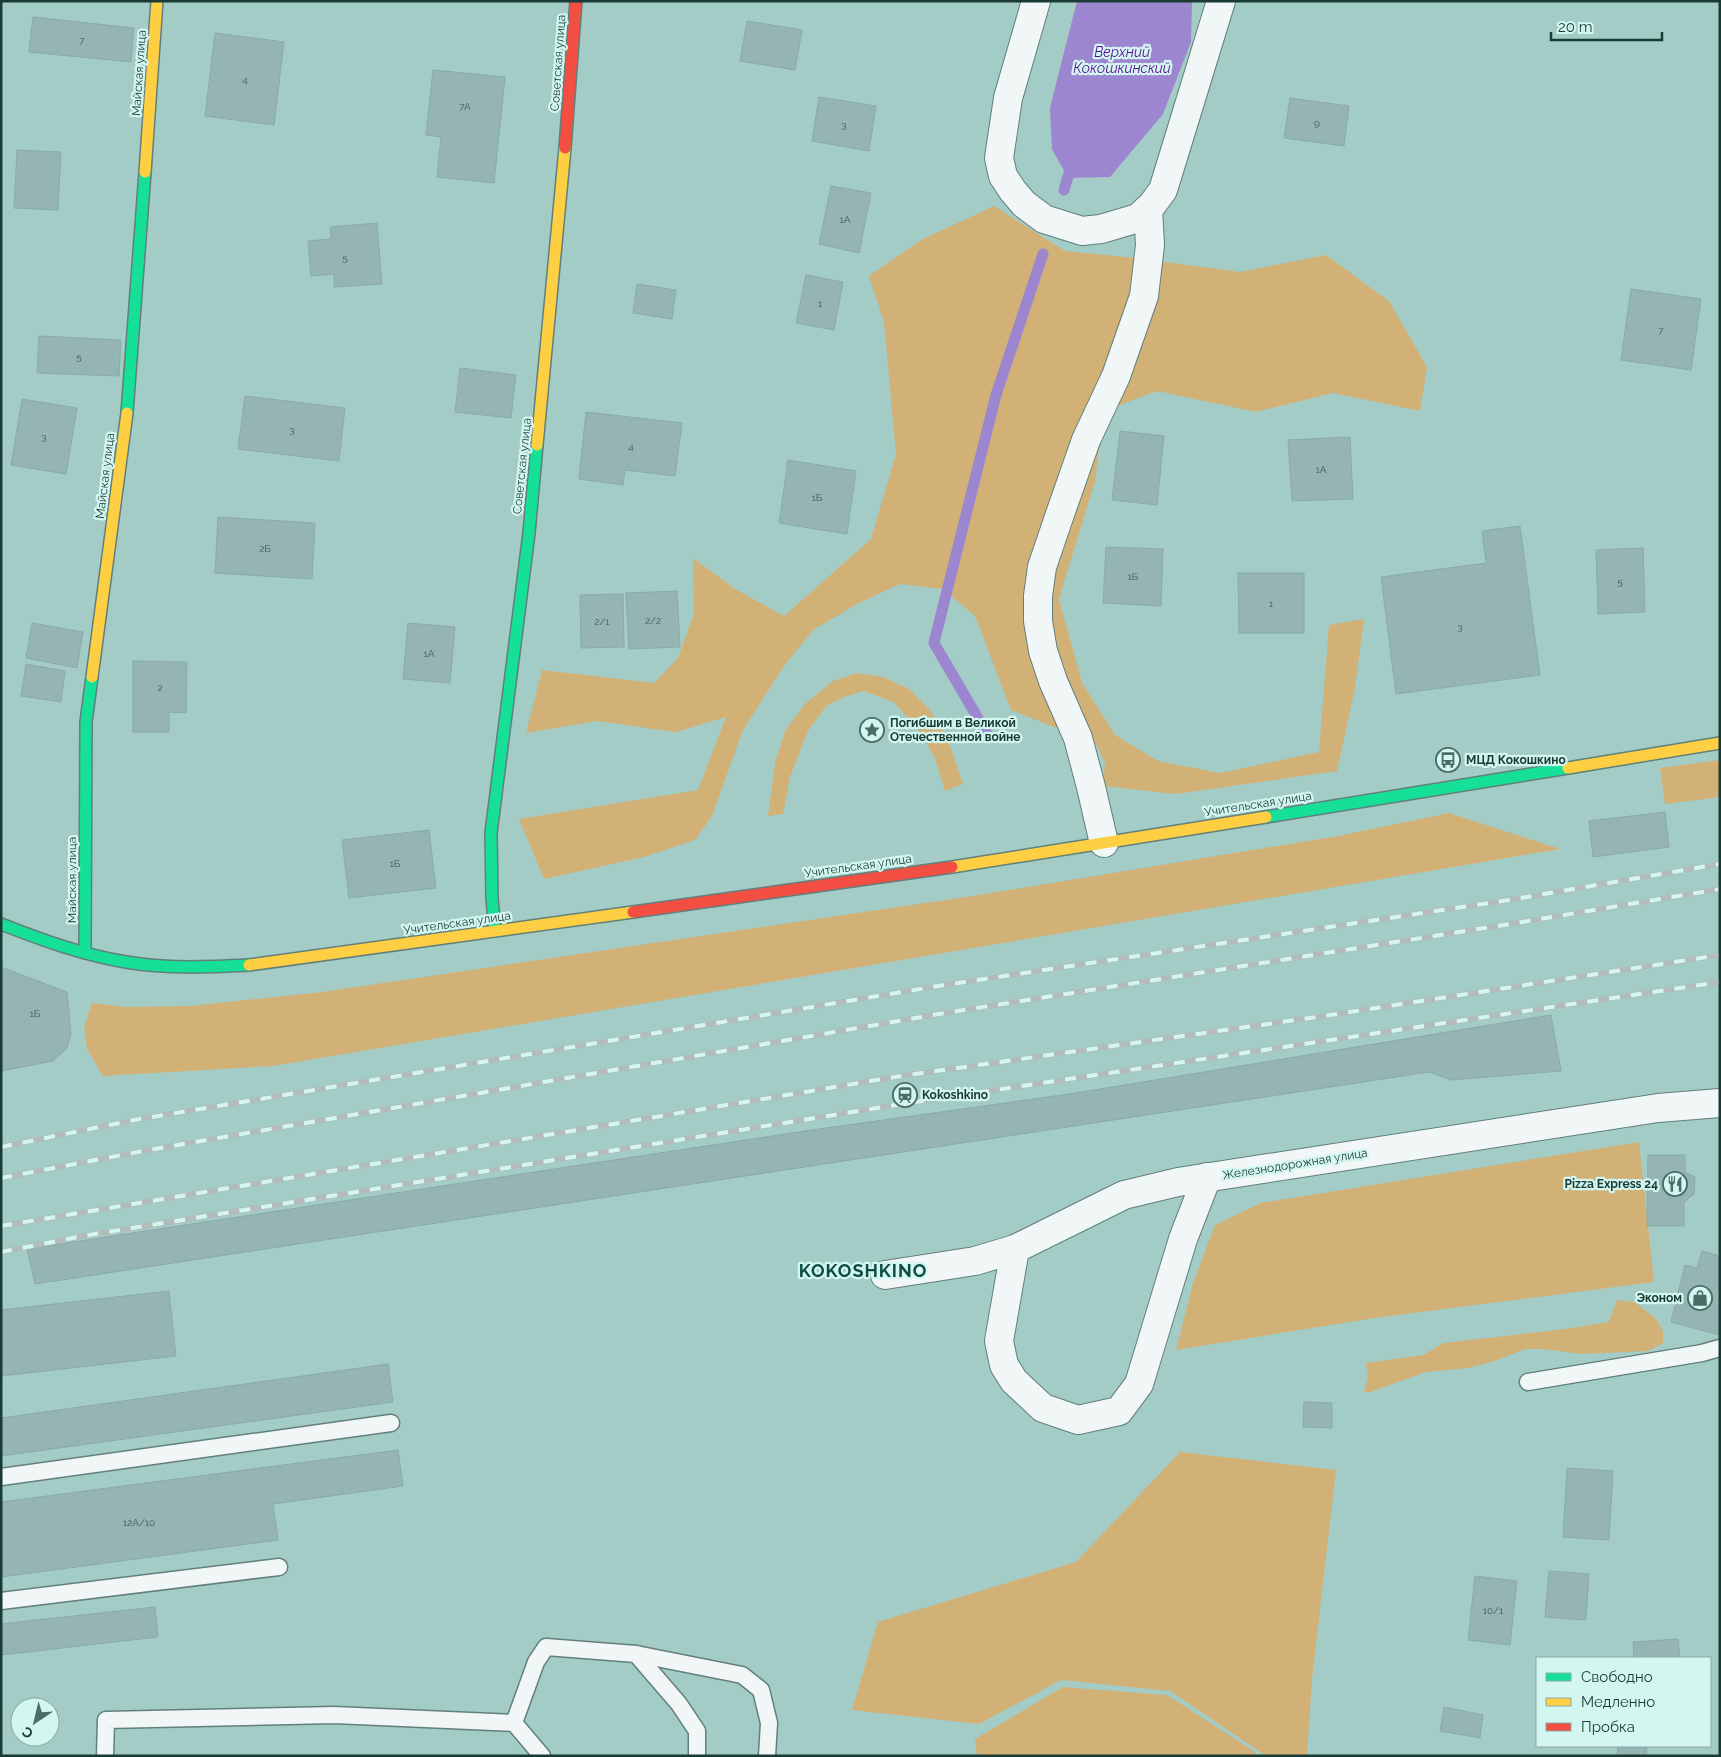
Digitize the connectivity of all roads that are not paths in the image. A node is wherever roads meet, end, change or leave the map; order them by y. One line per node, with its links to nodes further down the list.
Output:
1 (158, 1): 10 (street, Майская улица)
2 (576, 1): 9 (street, Советская улица)
3 (1036, 1): 5 (street)
4 (1220, 1): 5 (street)
5 (1148, 209): 7 (street)
6 (1720, 743): 7 (street, Учительская улица)
7 (1104, 843): 9 (street, Учительская улица)
8 (1, 924): 10 (street, Учительская улица)
9 (494, 932): 10 (street, Учительская улица)
10 (85, 953)
11 (1720, 1103): 12 (street, Железнодорожная улица)
12 (1207, 1177): 13 (street, Железнодорожная улица); 13 (street)
13 (1015, 1249): 14 (street, Железнодорожная улица)
14 (885, 1275)
15 (1720, 1348): 16 (lane)
16 (1528, 1382)
17 (391, 1423): 18 (lane)
18 (1, 1477)
19 (279, 1567): 20 (lane)
20 (1, 1601)
21 (636, 1654): 22 (lane); 25 (lane); 26 (lane)
22 (514, 1723): 23 (lane); 24 (lane)
23 (105, 1756)
24 (542, 1756)
25 (697, 1756)
26 (767, 1756)

